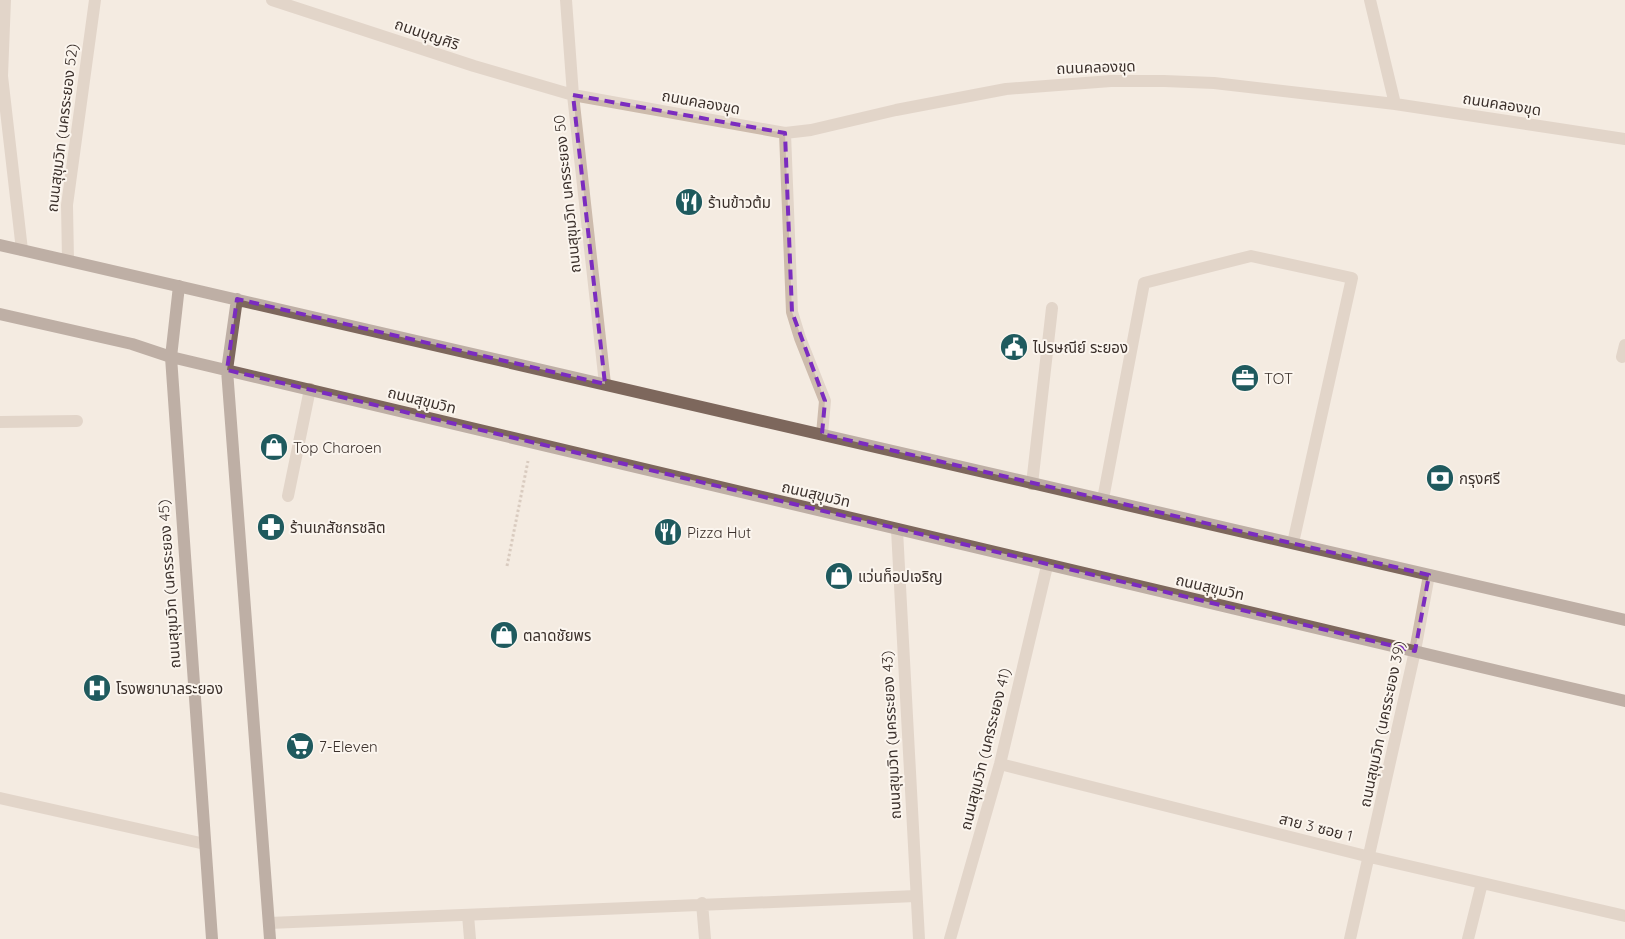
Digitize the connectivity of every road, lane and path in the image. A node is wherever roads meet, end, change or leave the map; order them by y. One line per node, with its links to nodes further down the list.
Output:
1 (5, 0): 11 (street)
2 (95, 0): 12 (street, ถนนสุขุมวิท (นครระยอง 52))
3 (272, 0): 6 (street, ถนนบุญศิริ)
4 (566, 0): 6 (street, ถนนสุขุมวิท นครระยอง 50)
5 (1370, 0): 7 (street)
6 (573, 95): 8 (street, ถนนคลองขุด); 19 (street, ถนนสุขุมวิท นครระยอง 50)
7 (1395, 104): 8 (street, ถนนคลองขุด); 9 (street, ถนนคลองขุด)
8 (785, 133): 23 (street)
9 (1625, 139)
10 (0, 245): 11 (main road)
11 (22, 250): 12 (main road)
12 (68, 260): 13 (main road)
13 (179, 286): 14 (main road); 17 (main road, ถนนสุขุมวิท (นครระยอง 45))
14 (237, 299): 18 (main road); 19 (main road)
15 (1052, 308): 25 (street)
16 (0, 314): 17 (main road, ถนนสุขุมวิท)
17 (171, 357): 18 (main road, ถนนสุขุมวิท); 38 (main road, ถนนสุขุมวิท (นครระยอง 45))
18 (228, 370): 20 (main road, ถนนสุขุมวิท); 45 (main road)
19 (605, 384): 23 (main road)
20 (310, 389): 24 (main road, ถนนสุขุมวิท); 26 (street)
21 (77, 421): 22 (street)
22 (0, 422)
23 (822, 434): 25 (main road)
24 (532, 444): 28 (main road, ถนนสุขุมวิท); 30 (path)
25 (1032, 484): 27 (main road)
26 (288, 496)
27 (1103, 499): 29 (main road); 29 (street)
28 (897, 530): 31 (main road, ถนนสุขุมวิท); 41 (street, ถนนสุขุมวิท (นครระยอง 43))
29 (1293, 543): 32 (main road)
30 (507, 566)
31 (1047, 566): 34 (main road, ถนนสุขุมวิท); 36 (street, ถนนสุขุมวิท (นครระยอง 41))
32 (1429, 575): 33 (main road); 34 (street, ถนนสุขุมวิท (นครระยอง 39))
33 (1625, 620)
34 (1415, 651): 35 (main road, ถนนสุขุมวิท); 39 (street, ถนนสุขุมวิท (นครระยอง 39))
35 (1625, 701)
36 (1000, 764): 39 (street, สาย 3 ซอย 1); 51 (street, ถนนสุขุมวิท (นครระยอง 41))
37 (0, 798): 38 (street)
38 (205, 844): 46 (main road, ถนนสุขุมวิท (นครระยอง 45))
39 (1370, 857): 40 (street, สาย 3 ซอย 1); 52 (street, ถนนสุขุมวิท (นครระยอง 39))
40 (1482, 883): 44 (street, สาย 3 ซอย 1); 53 (street)
41 (916, 896): 42 (street); 50 (street, ถนนสุขุมวิท (นครระยอง 43))
42 (702, 903): 43 (street); 49 (street)
43 (468, 915): 45 (street); 48 (street)
44 (1625, 916)
45 (269, 923): 47 (main road)
46 (212, 939)
47 (270, 939)
48 (470, 939)
49 (705, 939)
50 (918, 939)
51 (950, 939)
52 (1350, 939)
53 (1468, 939)

